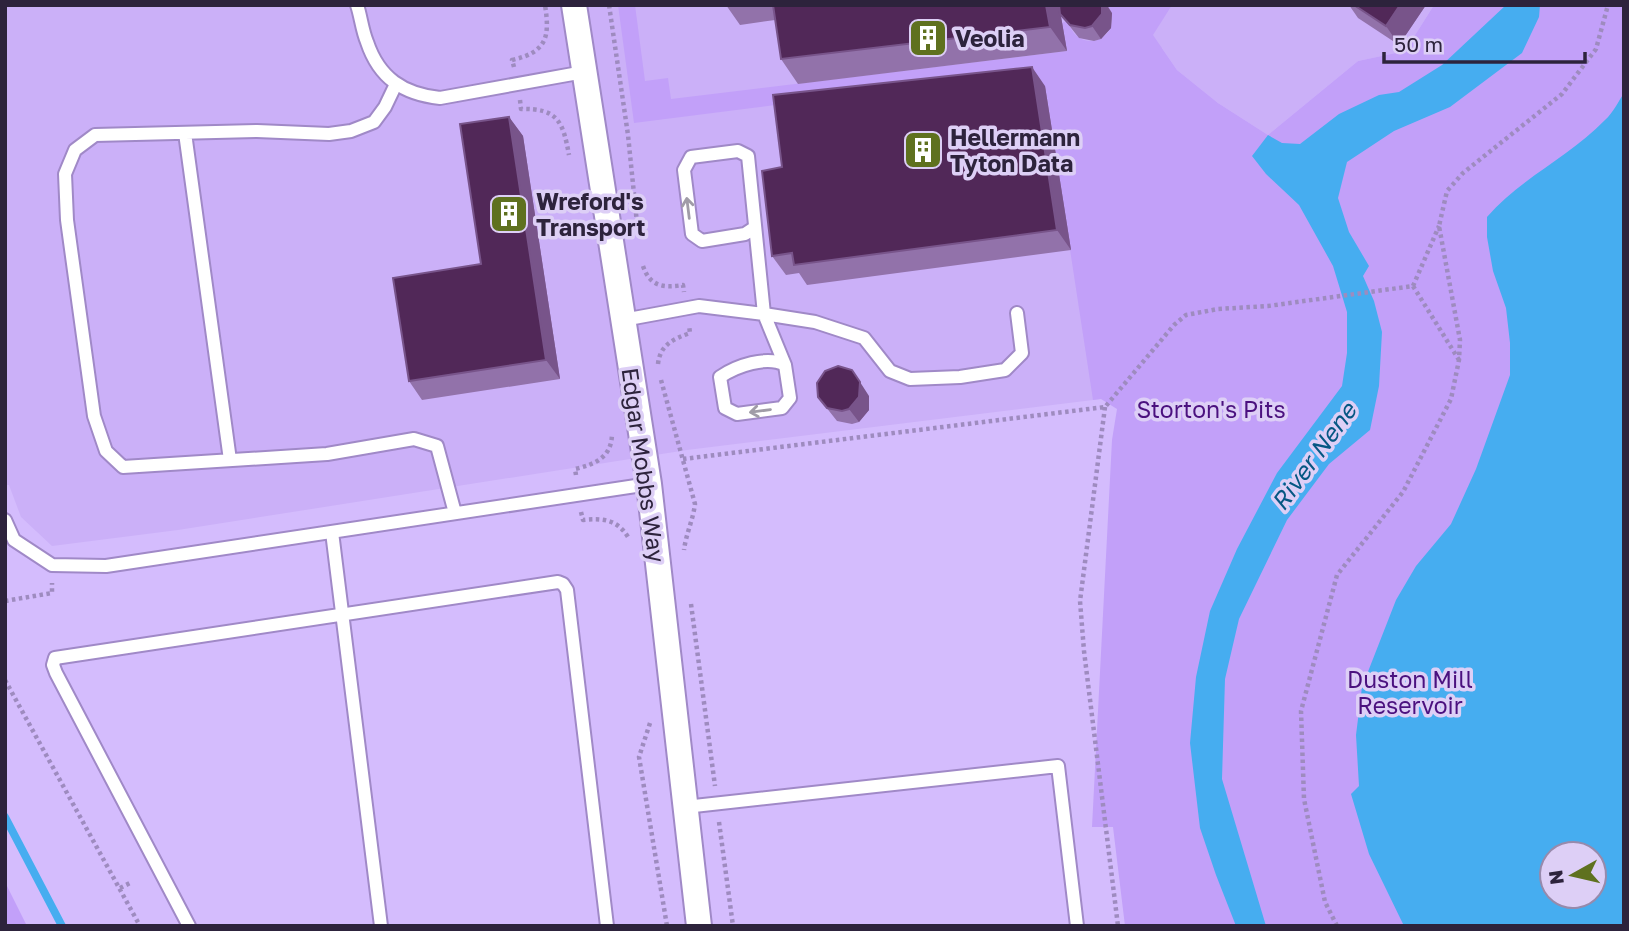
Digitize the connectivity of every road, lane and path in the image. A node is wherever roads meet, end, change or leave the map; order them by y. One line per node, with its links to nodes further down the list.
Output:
1 (357, 5): 8 (lane)
2 (545, 5): 6 (path)
3 (574, 5): 7 (street, Edgar Mobbs Way)
4 (609, 5): 14 (path)
5 (1608, 5): 12 (path)
6 (512, 60)
7 (584, 72): 8 (lane); 20 (street, Edgar Mobbs Way)
8 (396, 84): 10 (lane)
9 (521, 109): 11 (path)
10 (185, 132): 27 (lane); 27 (lane)
11 (571, 166)
12 (1439, 226): 17 (path); 22 (path)
13 (754, 228): 13 (lane, one-way to 13); 19 (lane)
14 (639, 243)
15 (641, 257): 16 (path)
16 (683, 285)
17 (1413, 286): 22 (path); 24 (path)
18 (1017, 313): 19 (lane)
19 (764, 314): 20 (lane); 23 (lane)
20 (623, 320): 29 (street, Edgar Mobbs Way)
21 (691, 333): 26 (path)
22 (1459, 360): 56 (path)
23 (785, 365): 23 (lane, one-way to 23)
24 (1105, 407): 26 (path); 55 (path)
25 (611, 422): 28 (path)
26 (683, 459): 35 (path)
27 (230, 460): 30 (lane)
28 (575, 469)
29 (649, 484): 30 (lane); 43 (street, Edgar Mobbs Way)
30 (455, 513): 33 (lane)
31 (5, 520): 36 (lane)
32 (583, 520): 34 (path)
33 (332, 532): 36 (lane); 39 (lane)
34 (629, 541)
35 (684, 551)
36 (52, 565): 38 (path)
37 (691, 600): 42 (path)
38 (5, 601)
39 (342, 613): 48 (lane); 49 (lane); 50 (lane)
40 (5, 680): 46 (path)
41 (650, 720): 51 (path)
42 (714, 779)
43 (685, 807): 52 (street, Edgar Mobbs Way); 54 (lane)
44 (721, 836): 53 (path)
45 (130, 883): 46 (path)
46 (120, 888): 47 (path)
47 (140, 926)
48 (189, 926)
49 (381, 926)
50 (607, 926)
51 (667, 926)
52 (699, 926)
53 (733, 926)
54 (1077, 926)
55 (1118, 926)
56 (1336, 926)

